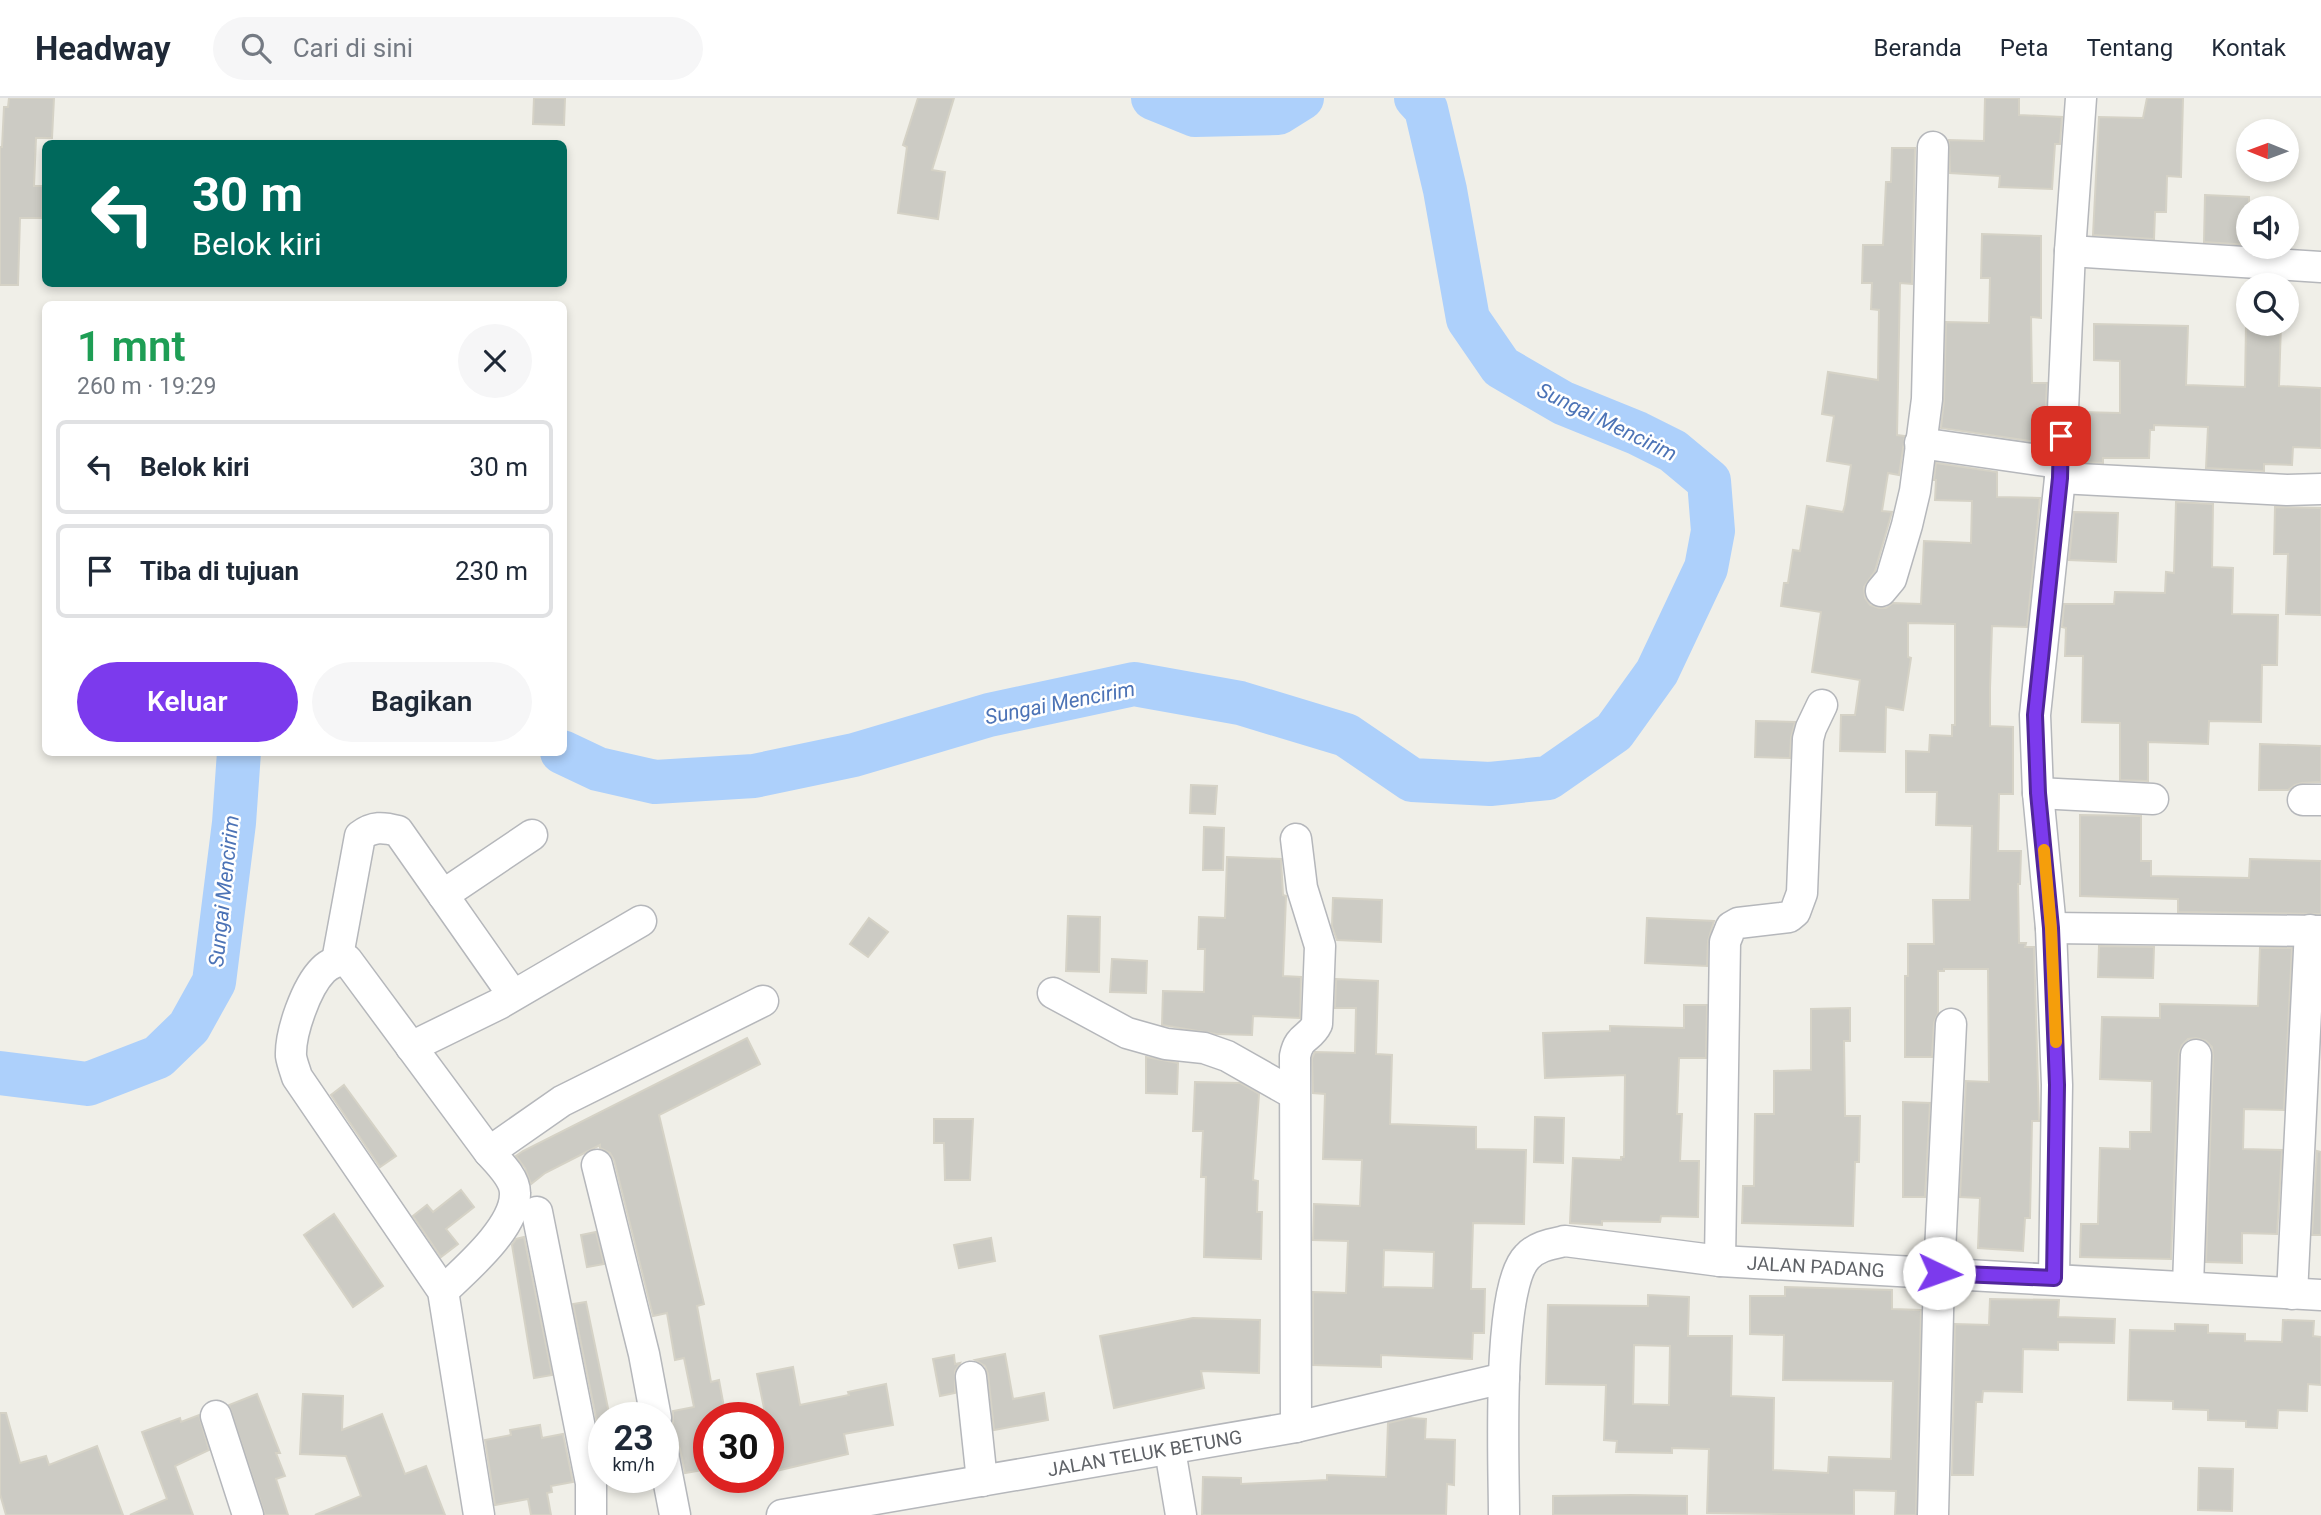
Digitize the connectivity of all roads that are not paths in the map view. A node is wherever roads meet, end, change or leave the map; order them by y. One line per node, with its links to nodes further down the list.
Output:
1 (2081, 98): 3 (street)
2 (1933, 147): 5 (street)
3 (2070, 251): 4 (street); 6 (street)
4 (2321, 267)
5 (1920, 443): 6 (street); 8 (street)
6 (2060, 470): 7 (street); 10 (street)
7 (2321, 489)
8 (1881, 592)
9 (1822, 705): 29 (street)
10 (2038, 793): 11 (street); 16 (street)
11 (2153, 799)
12 (532, 835): 14 (street)
13 (1296, 839): 25 (street)
14 (443, 895): 18 (street); 20 (street)
15 (642, 921): 20 (street)
16 (2051, 928): 17 (street); 31 (street)
17 (2315, 931): 34 (street)
18 (337, 961): 23 (street); 33 (street)
19 (1053, 993): 25 (street)
20 (513, 995): 23 (street)
21 (763, 1001): 26 (street)
22 (1951, 1024): 30 (street)
23 (411, 1047): 26 (street)
24 (2196, 1055): 32 (street)
25 (1294, 1094): 40 (street)
26 (489, 1152): 33 (street)
27 (597, 1165): 38 (street)
28 (537, 1212): 47 (street)
29 (1720, 1261): 30 (street, JALAN PADANG); 37 (street, JALAN PADANG)
30 (1939, 1273): 31 (street, JALAN PADANG); 52 (street)
31 (2054, 1278): 32 (street, JALAN PADANG)
32 (2188, 1286): 34 (street, JALAN PADANG)
33 (443, 1292): 46 (street)
34 (2291, 1294): 35 (street, JALAN PADANG)
35 (2321, 1295)
36 (971, 1377): 42 (street)
37 (1504, 1378): 40 (street, JALAN TELUK BETUNG); 51 (street, JALAN PADANG)
38 (653, 1402)
39 (216, 1416): 45 (street)
40 (1296, 1427): 41 (street, JALAN TELUK BETUNG)
41 (1170, 1450): 42 (street, JALAN TELUK BETUNG); 50 (street)
42 (982, 1481): 44 (street, JALAN TELUK BETUNG)
43 (671, 1493): 48 (street)
44 (923, 1503): 49 (street, JALAN TELUK BETUNG)
45 (248, 1515)
46 (479, 1515)
47 (591, 1515)
48 (676, 1515)
49 (782, 1515)
50 (1181, 1515)
51 (1504, 1515)
52 (1933, 1515)

